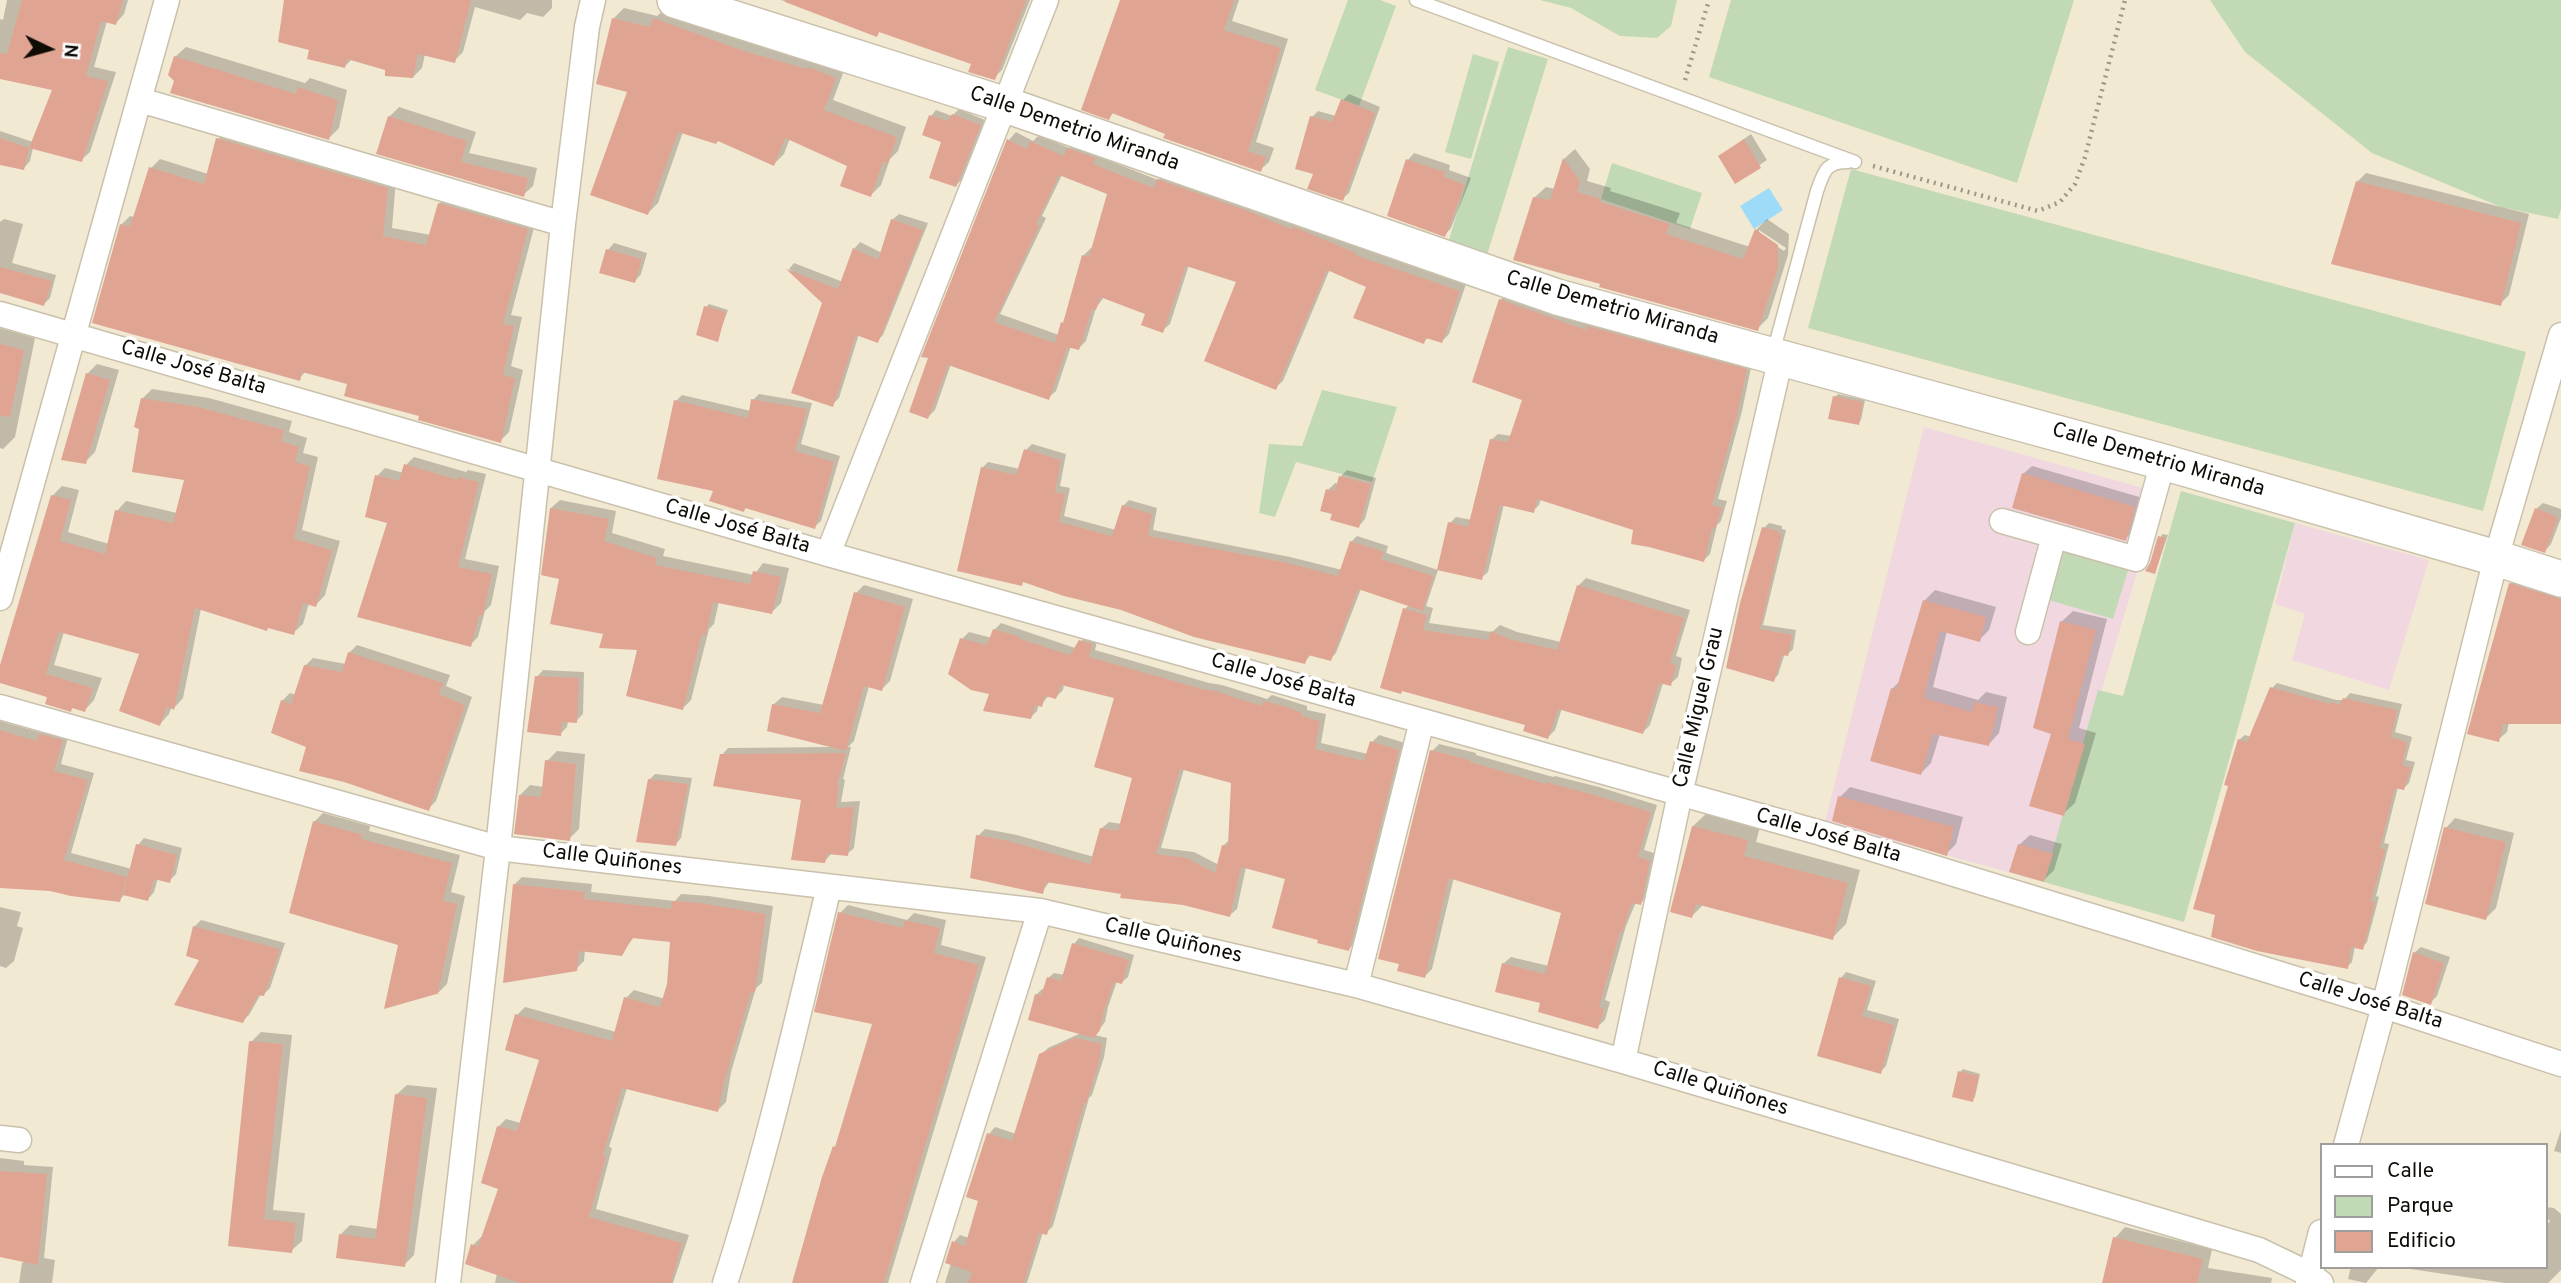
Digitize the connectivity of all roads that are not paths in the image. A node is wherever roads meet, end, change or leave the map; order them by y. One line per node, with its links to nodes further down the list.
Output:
1 (167, 0): 6 (street)
2 (593, 0): 8 (street)
3 (675, 0): 7 (main road, Calle Demetrio Miranda)
4 (1046, 0): 7 (street)
5 (1416, 0): 12 (lane)
6 (140, 100): 8 (street); 10 (street)
7 (1006, 105): 12 (main road, Calle Demetrio Miranda); 17 (street)
8 (563, 224): 14 (street)
9 (0, 314): 10 (street, Calle José Balta)
10 (75, 335): 14 (street, Calle José Balta); 20 (street)
11 (2561, 335): 18 (street)
12 (1777, 356): 13 (main road, Calle Demetrio Miranda); 24 (street, Calle Miguel Grau)
13 (2163, 462): 16 (street); 18 (main road, Calle Demetrio Miranda)
14 (539, 470): 17 (street, Calle José Balta); 25 (street)
15 (2002, 522): 16 (street)
16 (2054, 536): 21 (street)
17 (828, 554): 23 (street, Calle José Balta)
18 (2496, 558): 19 (main road, Calle Demetrio Miranda); 29 (street)
19 (2561, 579)
20 (0, 598)
21 (2028, 632)
22 (0, 707): 25 (street, Calle Quiñones)
23 (1422, 721): 24 (street, Calle José Balta); 28 (street)
24 (1680, 794): 29 (street, Calle José Balta); 30 (street, Calle Miguel Grau)
25 (498, 848): 26 (street, Calle Quiñones); 35 (street)
26 (829, 887): 27 (street, Calle Quiñones); 36 (street)
27 (1040, 911): 28 (street, Calle Quiñones); 37 (street)
28 (1356, 985): 30 (street, Calle Quiñones)
29 (2384, 1006): 31 (street, Calle José Balta); 32 (street)
30 (1623, 1061): 34 (street, Calle Quiñones)
31 (2561, 1064)
32 (2347, 1143)
33 (2320, 1238): 34 (street)
34 (2313, 1280)
35 (448, 1283)
36 (725, 1283)
37 (923, 1283)

